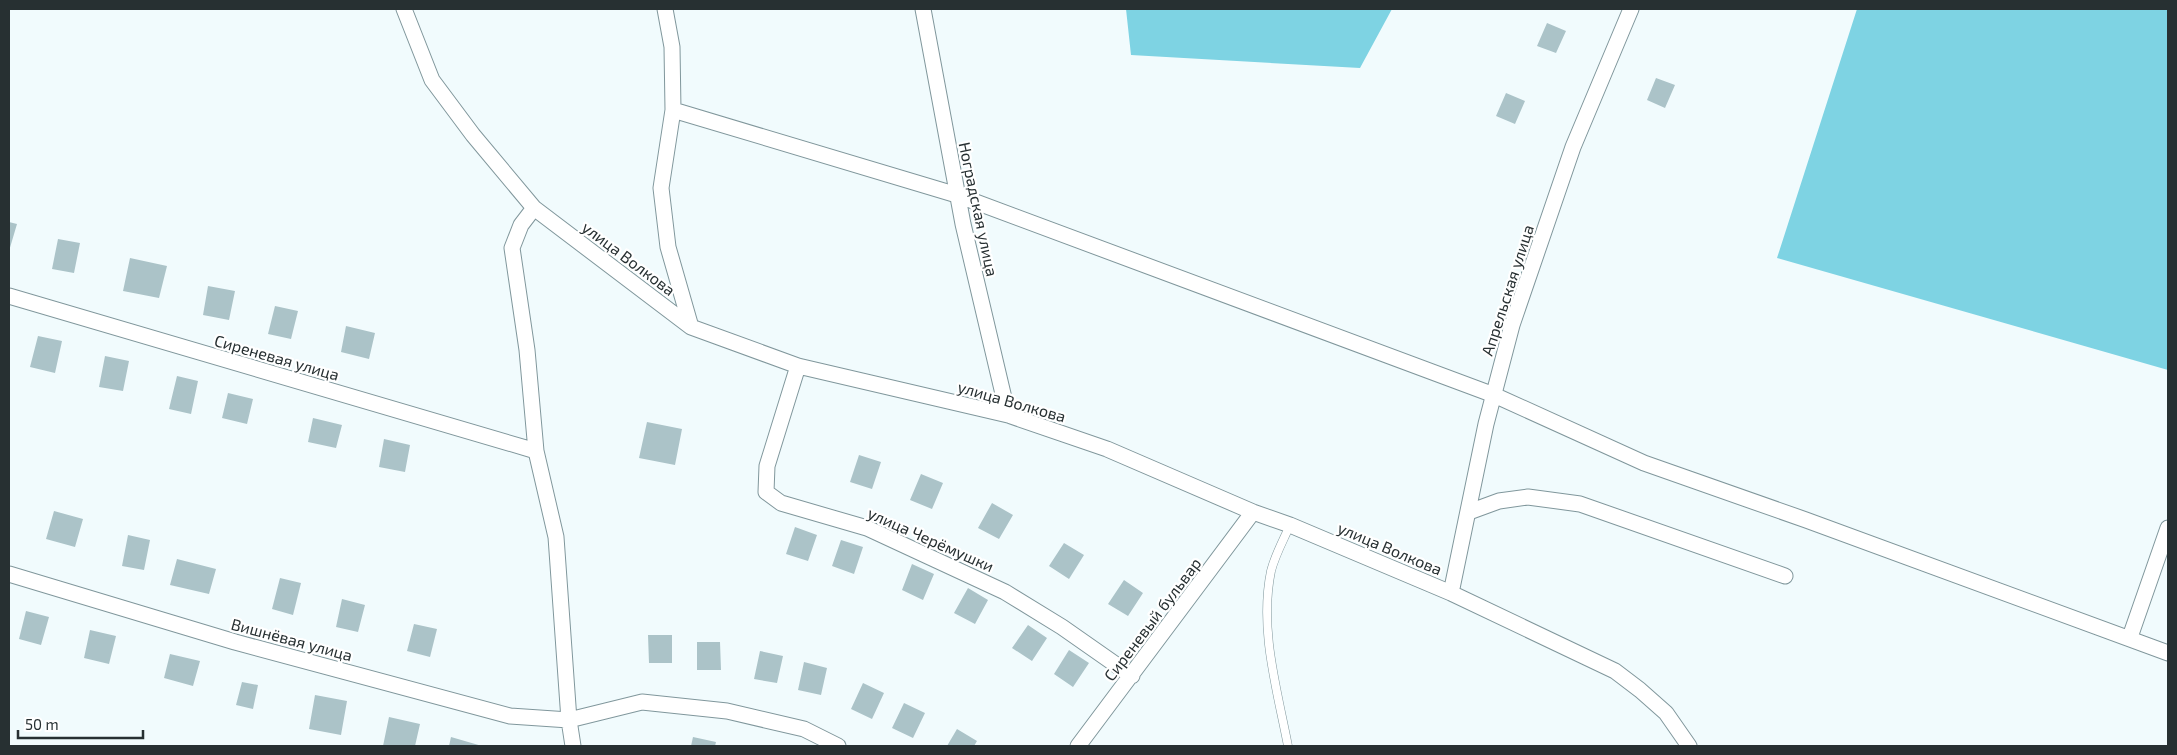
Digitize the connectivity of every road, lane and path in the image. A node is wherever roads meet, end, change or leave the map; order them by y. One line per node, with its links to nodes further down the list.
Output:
1 (404, 9): 7 (street, улица Волкова)
2 (664, 9): 5 (street)
3 (923, 9): 6 (street, Ноградская улица)
4 (1631, 9): 11 (street, Апрельская улица)
5 (673, 110): 6 (street); 9 (street)
6 (957, 195): 11 (street); 12 (street, Ноградская улица)
7 (534, 208): 9 (street, улица Волкова); 13 (street)
8 (9, 296): 13 (street, Сиреневая улица)
9 (691, 327): 10 (street, улица Волкова)
10 (798, 366): 12 (street, улица Волкова); 23 (street, улица Черёмушки)
11 (1494, 395): 15 (street, Апрельская улица); 21 (street)
12 (1008, 415): 14 (street, улица Волкова)
13 (536, 451): 24 (street)
14 (1253, 512): 16 (street, улица Волкова); 23 (street, Сиреневый бульвар)
15 (1469, 512): 19 (street); 20 (street, Апрельская улица)
16 (1290, 524): 20 (street, улица Волкова); 28 (lane)
17 (2168, 528): 21 (street)
18 (9, 574): 24 (street, Вишнёвая улица)
19 (1785, 576)
20 (1451, 593): 29 (street, улица Волкова)
21 (2130, 637): 22 (street)
22 (2168, 653)
23 (1132, 676): 27 (street, Сиреневый бульвар)
24 (569, 720): 25 (street); 26 (street, Вишнёвая улица)
25 (573, 746)
26 (838, 746)
27 (1078, 746)
28 (1288, 746)
29 (1689, 746)

